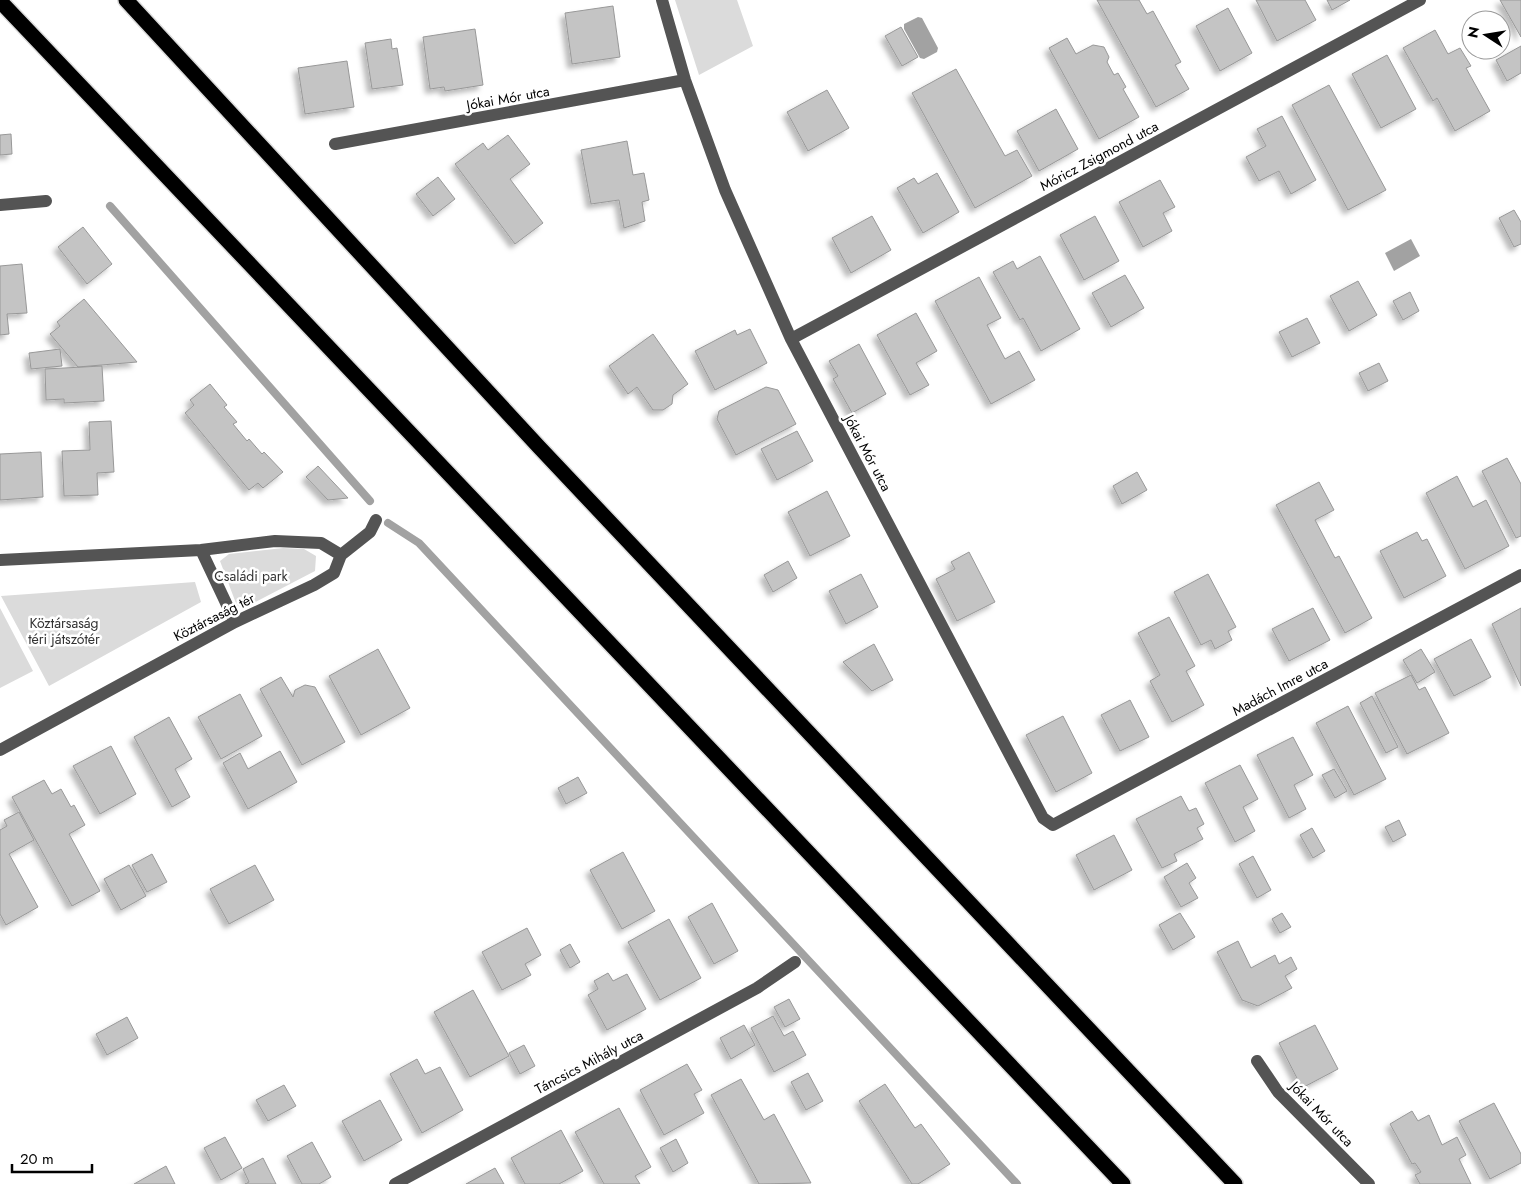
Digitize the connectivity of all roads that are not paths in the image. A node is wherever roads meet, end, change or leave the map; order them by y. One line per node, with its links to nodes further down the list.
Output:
1 (126, 0): 22 (highway)
2 (662, 0): 5 (street, Jókai Mór utca)
3 (1420, 0): 9 (street, Móricz Zsigmond utca)
4 (0, 1): 21 (highway)
5 (685, 80): 6 (street, Jókai Mór utca); 9 (street, Jókai Mór utca)
6 (335, 144)
7 (46, 201): 8 (street)
8 (0, 205)
9 (791, 339): 17 (street, Jókai Mór utca)
10 (376, 520): 12 (street)
11 (201, 550): 12 (street); 13 (street); 15 (street)
12 (341, 554): 15 (street, Köztársaság tér)
13 (0, 560)
14 (1521, 575): 17 (street, Madách Imre utca)
15 (235, 622): 16 (street, Köztársaság tér)
16 (0, 750)
17 (1053, 825)
18 (794, 962): 20 (street, Táncsics Mihály utca)
19 (1257, 1061): 23 (street, Jókai Mór utca)
20 (395, 1184)
21 (1123, 1184)
22 (1235, 1184)
23 (1370, 1184)

